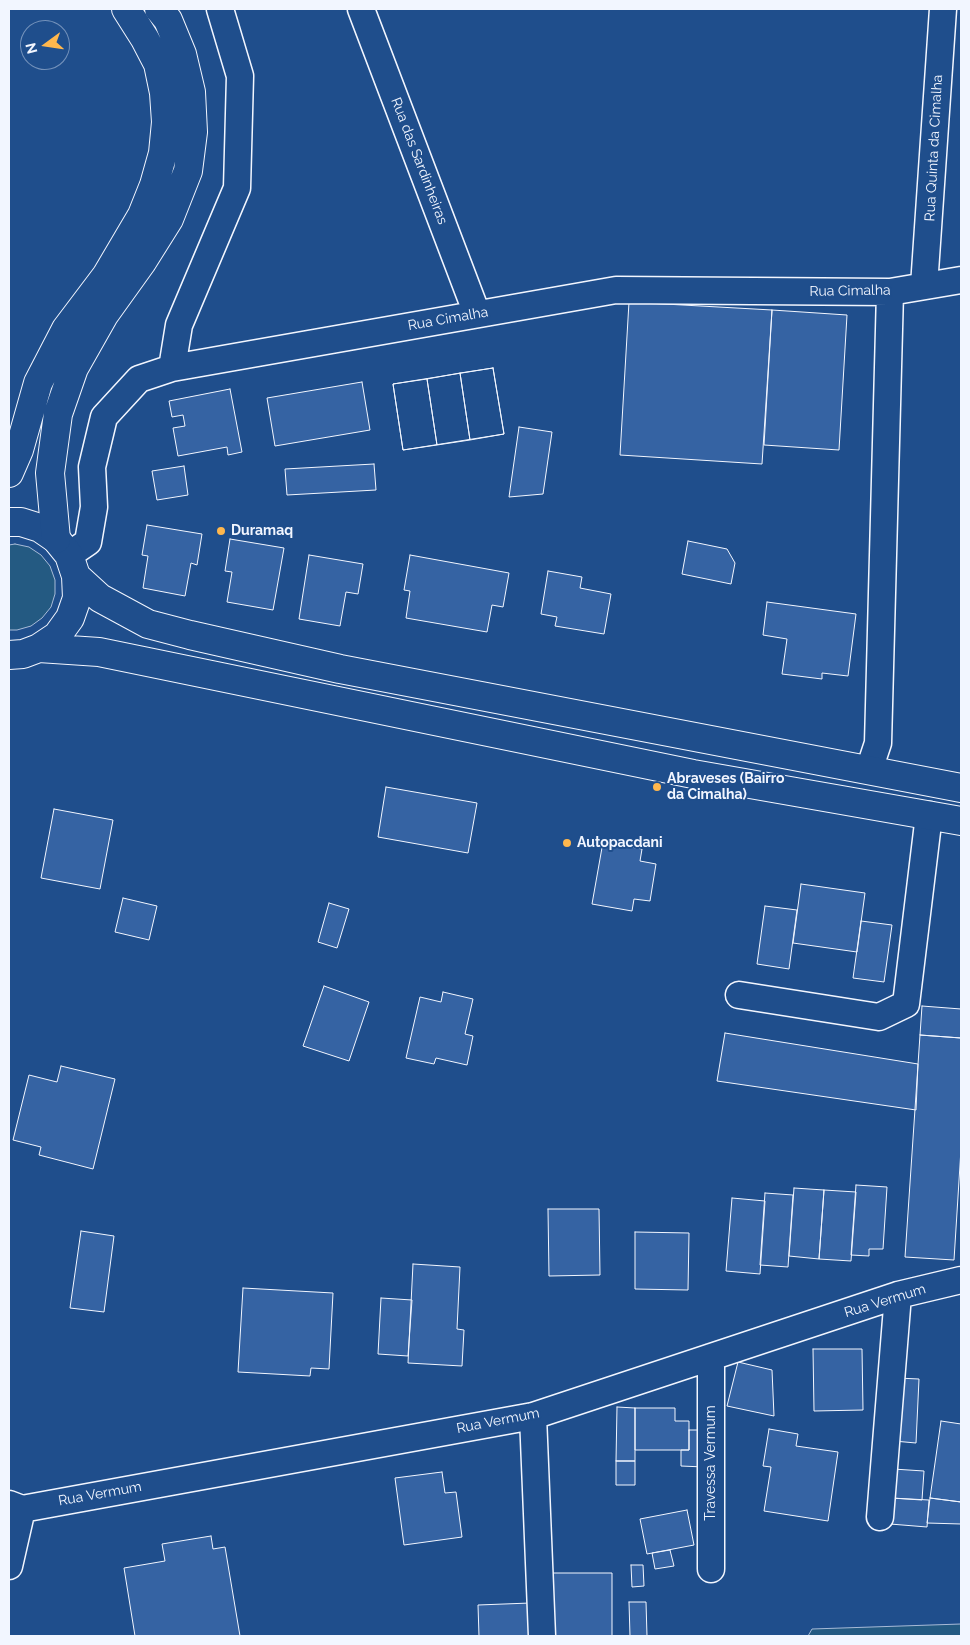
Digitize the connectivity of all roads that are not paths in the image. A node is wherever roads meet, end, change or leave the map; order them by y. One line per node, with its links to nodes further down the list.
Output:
1 (126, 9): 11 (main road)
2 (159, 9): 13 (main road)
3 (220, 9): 10 (street)
4 (361, 9): 9 (street, Rua das Sardinheiras)
5 (943, 9): 7 (street, Rua Quinta da Cimalha)
6 (961, 280): 7 (street, Rua Cimalha)
7 (924, 286): 8 (street, Rua Cimalha)
8 (890, 292): 9 (street, Rua Cimalha); 16 (street)
9 (477, 314): 10 (street, Rua Cimalha)
10 (172, 368): 13 (street, Rua Cimalha)
11 (9, 473)
12 (9, 522): 13 (main road)
13 (67, 557): 14 (main road); 16 (main road)
14 (39, 648): 15 (main road); 18 (main road)
15 (9, 655)
16 (869, 770): 17 (main road)
17 (961, 788)
18 (930, 815): 19 (main road); 20 (street)
19 (961, 821)
20 (739, 994)
21 (961, 1280): 22 (street, Rua Vermum)
22 (898, 1295): 23 (street, Rua Vermum); 26 (street)
23 (711, 1357): 24 (street, Rua Vermum); 28 (street, Travessa Vermum)
24 (533, 1416): 25 (street, Rua Vermum); 29 (street)
25 (15, 1506): 27 (street)
26 (880, 1516)
27 (9, 1566)
28 (712, 1569)
29 (542, 1636)

